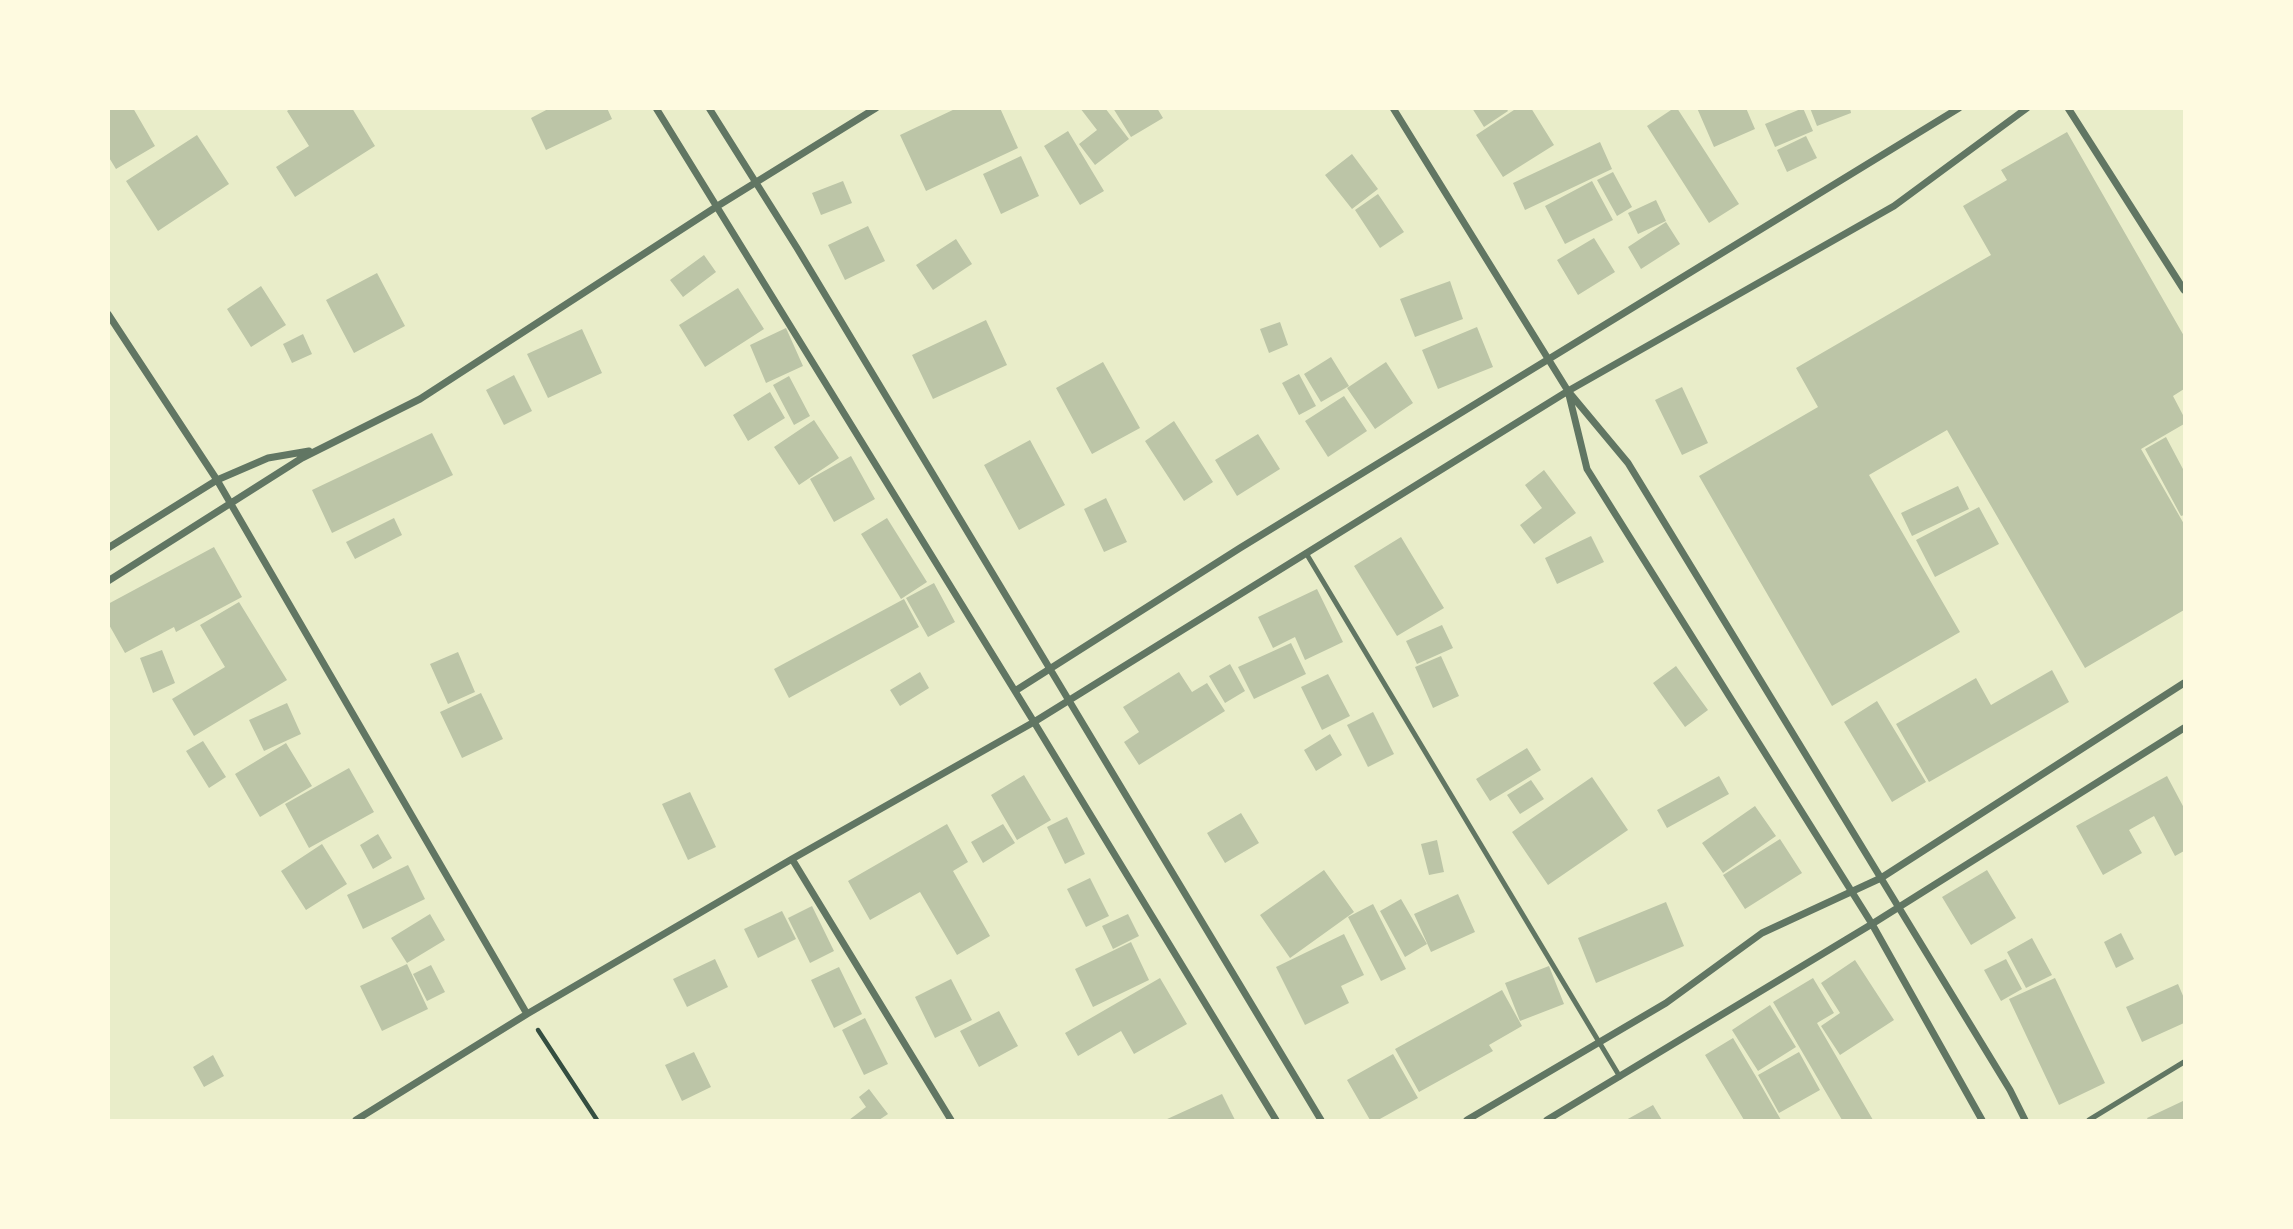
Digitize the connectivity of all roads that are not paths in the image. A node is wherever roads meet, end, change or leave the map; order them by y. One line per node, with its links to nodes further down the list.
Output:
1 (656, 108): 9 (street)
2 (709, 108): 8 (street)
3 (876, 108): 8 (street)
4 (1393, 108): 12 (street)
5 (1959, 108): 12 (street)
6 (2027, 108): 13 (street)
7 (2068, 108): 10 (street)
8 (756, 183): 9 (street); 20 (street)
9 (716, 207): 14 (street); 22 (street)
10 (2185, 290)
11 (108, 314): 15 (street)
12 (1549, 359): 13 (street); 20 (street)
13 (1568, 391): 18 (street); 27 (street); 28 (street)
14 (320, 449): 15 (street); 16 (street)
15 (216, 480): 16 (street); 17 (street)
16 (230, 502): 19 (street); 31 (street)
17 (108, 548)
18 (1306, 553): 23 (street); 32 (lane)
19 (108, 581)
20 (1050, 670): 22 (street); 23 (street)
21 (2185, 683): 27 (street)
22 (1015, 691): 24 (street)
23 (1069, 701): 24 (street); 38 (street)
24 (1034, 722): 26 (street); 37 (street)
25 (2185, 727): 29 (street)
26 (792, 859): 31 (street); 36 (street)
27 (1881, 878): 28 (street); 29 (street)
28 (1852, 892): 30 (street); 32 (street)
29 (1900, 906): 30 (street); 42 (street)
30 (1872, 924): 34 (street); 41 (street)
31 (527, 1014): 35 (street)
32 (1599, 1042): 34 (lane); 39 (street)
33 (2185, 1062): 43 (lane)
34 (1620, 1077): 40 (street)
35 (356, 1121)
36 (951, 1121)
37 (1276, 1121)
38 (1321, 1121)
39 (1467, 1121)
40 (1547, 1121)
41 (1982, 1121)
42 (2025, 1121)
43 (2089, 1121)

